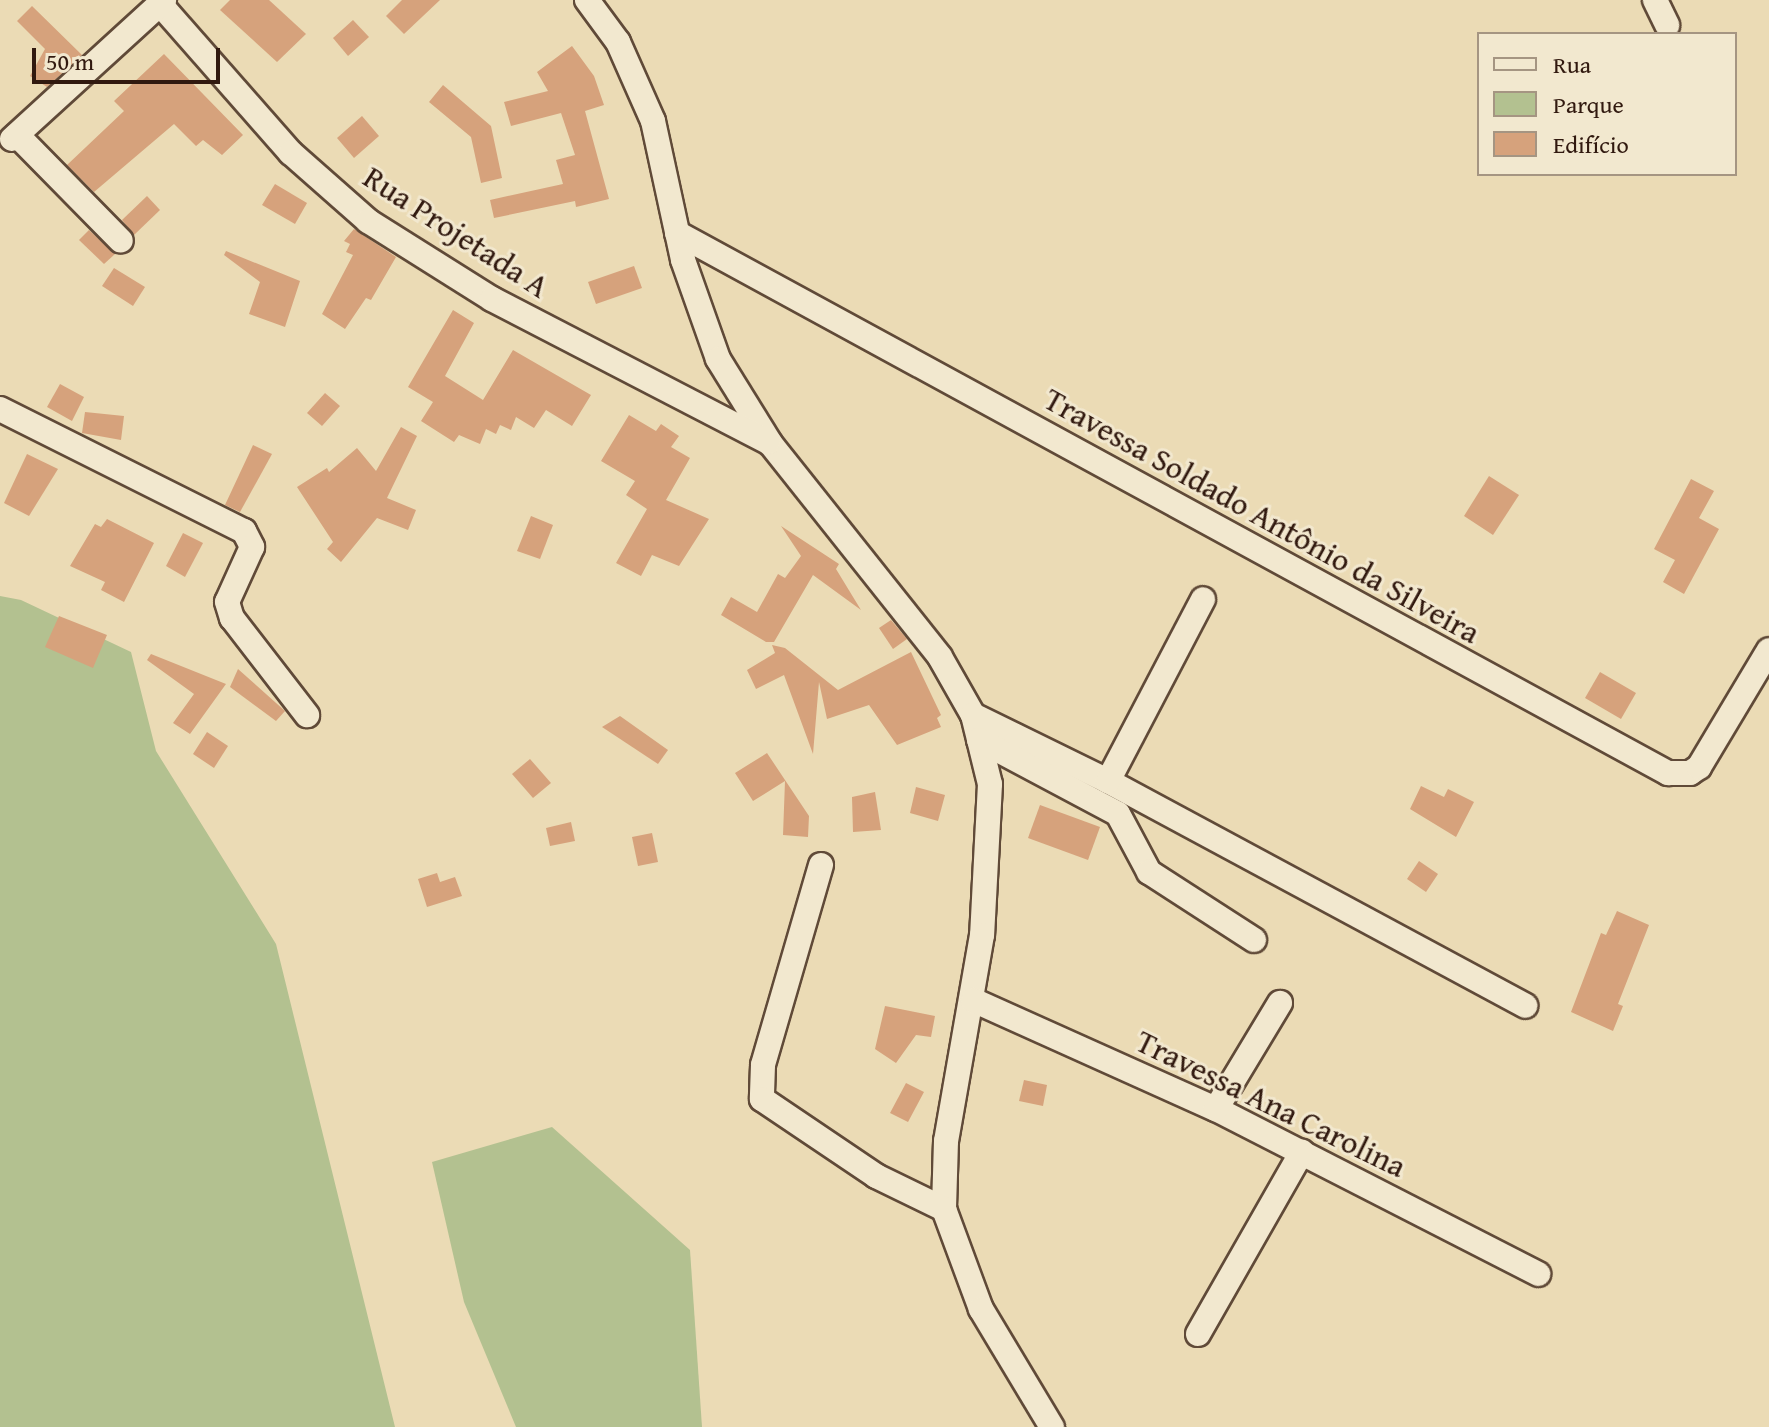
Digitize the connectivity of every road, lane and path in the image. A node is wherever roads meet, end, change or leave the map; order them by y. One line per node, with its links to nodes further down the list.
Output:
1 (587, 0): 5 (street)
2 (1655, 0): 4 (street)
3 (162, 2): 6 (street); 8 (street, Rua Projetada A)
4 (1667, 25)
5 (677, 233): 8 (street); 10 (street, Travessa Soldado Antônio da Silveira)
6 (121, 241)
7 (0, 409): 11 (street)
8 (770, 443): 12 (street)
9 (1203, 599): 14 (street)
10 (1769, 650)
11 (307, 715)
12 (973, 715): 13 (street); 14 (street)
13 (979, 740): 16 (street); 17 (street)
14 (1108, 781): 19 (street)
15 (821, 865): 22 (street)
16 (1254, 940)
17 (973, 1000): 20 (street, Travessa Ana Carolina); 22 (street)
18 (1280, 1003): 20 (street)
19 (1525, 1006)
20 (1216, 1109): 21 (street, Travessa Ana Carolina)
21 (1302, 1152): 23 (street, Travessa Ana Carolina); 24 (street)
22 (944, 1209): 25 (street)
23 (1538, 1274)
24 (1198, 1334)
25 (1052, 1427)

